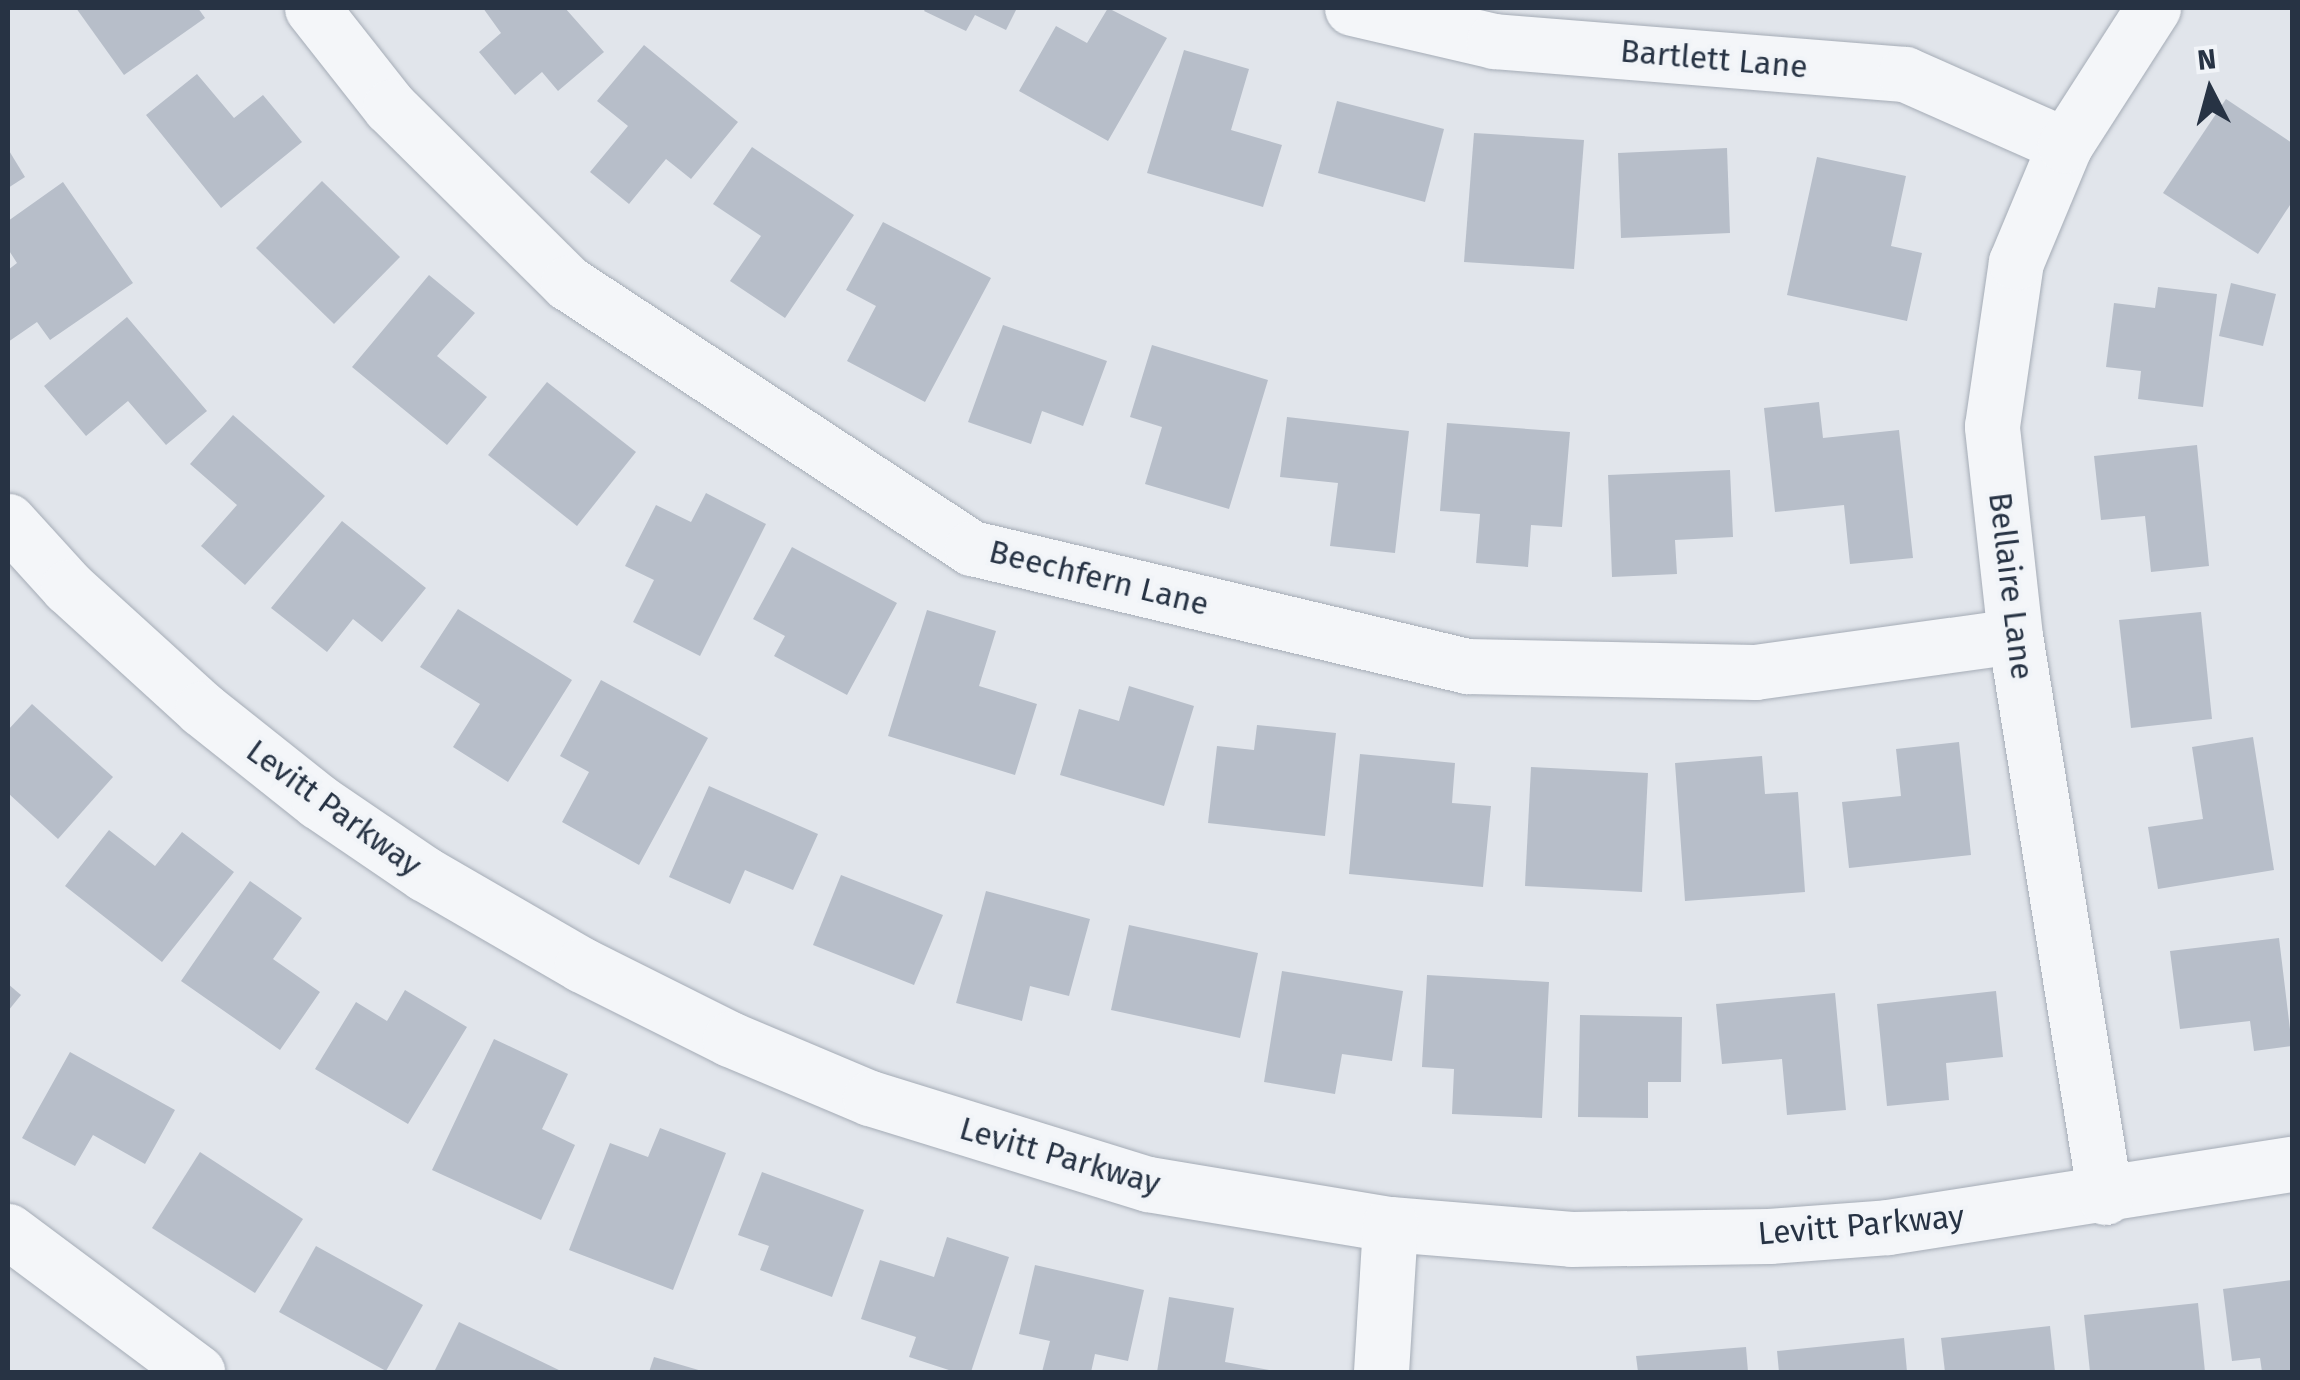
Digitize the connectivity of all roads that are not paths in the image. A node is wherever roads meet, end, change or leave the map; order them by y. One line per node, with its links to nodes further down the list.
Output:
1 (312, 8): 6 (street, Beechfern Lane)
2 (1352, 8): 4 (street, Bartlett Lane)
3 (2153, 8): 4 (street, Bellaire Lane)
4 (2065, 145): 6 (street, Bellaire Lane)
5 (8, 522): 9 (street, Levitt Parkway)
6 (2016, 636): 8 (street, Bellaire Lane)
7 (2292, 1164): 8 (street, Levitt Parkway)
8 (2104, 1197): 9 (street, Levitt Parkway)
9 (1390, 1224): 12 (street)
10 (8, 1231): 11 (street)
11 (197, 1372)
12 (1380, 1372)

